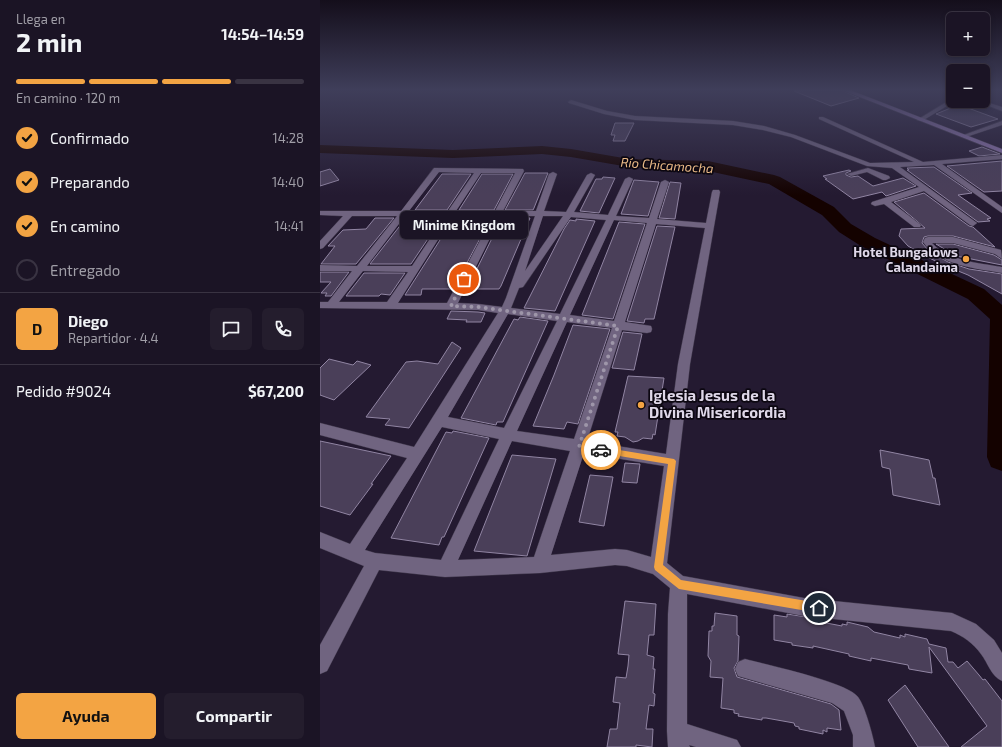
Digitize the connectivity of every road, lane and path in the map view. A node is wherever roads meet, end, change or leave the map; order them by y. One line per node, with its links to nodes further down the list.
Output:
1 (746, 125): 11 (street)
2 (836, 125): 9 (street)
3 (933, 125): 5 (main road)
4 (999, 125): 5 (street)
5 (964, 136): 6 (main road)
6 (1002, 151)
7 (1002, 157): 8 (street)
8 (935, 163): 9 (street); 23 (street)
9 (922, 164): 10 (street)
10 (893, 166): 11 (street); 19 (street)
11 (869, 168): 14 (street); 16 (street)
12 (479, 170): 26 (street); 27 (street); 28 (street)
13 (553, 174): 29 (street)
14 (851, 174)
15 (591, 175): 30 (street)
16 (886, 178)
17 (629, 179): 31 (street)
18 (666, 182): 32 (street)
19 (925, 188): 21 (street); 33 (street)
20 (716, 192): 35 (street)
21 (885, 201): 22 (street); 34 (street)
22 (875, 204)
23 (1002, 211)
24 (320, 213): 25 (street)
25 (350, 213): 26 (street); 36 (street)
26 (403, 213): 27 (street); 39 (street)
27 (450, 214): 28 (street); 40 (street)
28 (498, 214): 29 (street); 46 (street)
29 (539, 214): 30 (street); 42 (street)
30 (569, 214): 31 (street); 42 (street)
31 (610, 218): 32 (street); 48 (street)
32 (653, 221): 35 (street); 49 (street)
33 (973, 223)
34 (917, 225)
35 (709, 226): 56 (street)
36 (320, 246)
37 (1002, 256): 41 (street)
38 (320, 268): 39 (street)
39 (359, 269): 40 (street); 44 (street)
40 (414, 269): 45 (street)
41 (1002, 270)
42 (511, 298): 47 (street)
43 (320, 305): 44 (street)
44 (331, 305): 45 (street)
45 (391, 305): 46 (street)
46 (451, 306): 47 (street)
47 (505, 310): 48 (street); 51 (street)
48 (563, 318): 49 (street); 53 (street)
49 (618, 326): 50 (street); 54 (street)
50 (647, 330)
51 (439, 421): 53 (street); 55 (street)
52 (320, 429): 55 (street)
53 (508, 435): 54 (street); 62 (street)
54 (579, 447): 56 (street); 60 (street)
55 (417, 454): 58 (street)
56 (672, 461): 61 (street)
57 (320, 540): 58 (street)
58 (353, 554): 59 (street)
59 (375, 561): 62 (street); 64 (street)
60 (540, 565): 61 (street); 62 (street)
61 (658, 567): 63 (street)
62 (445, 569)
63 (679, 584): 66 (street); 67 (street)
64 (320, 664)
65 (745, 669): 69 (street)
66 (1002, 671)
67 (678, 739): 68 (street)
68 (730, 747)
69 (864, 747)

